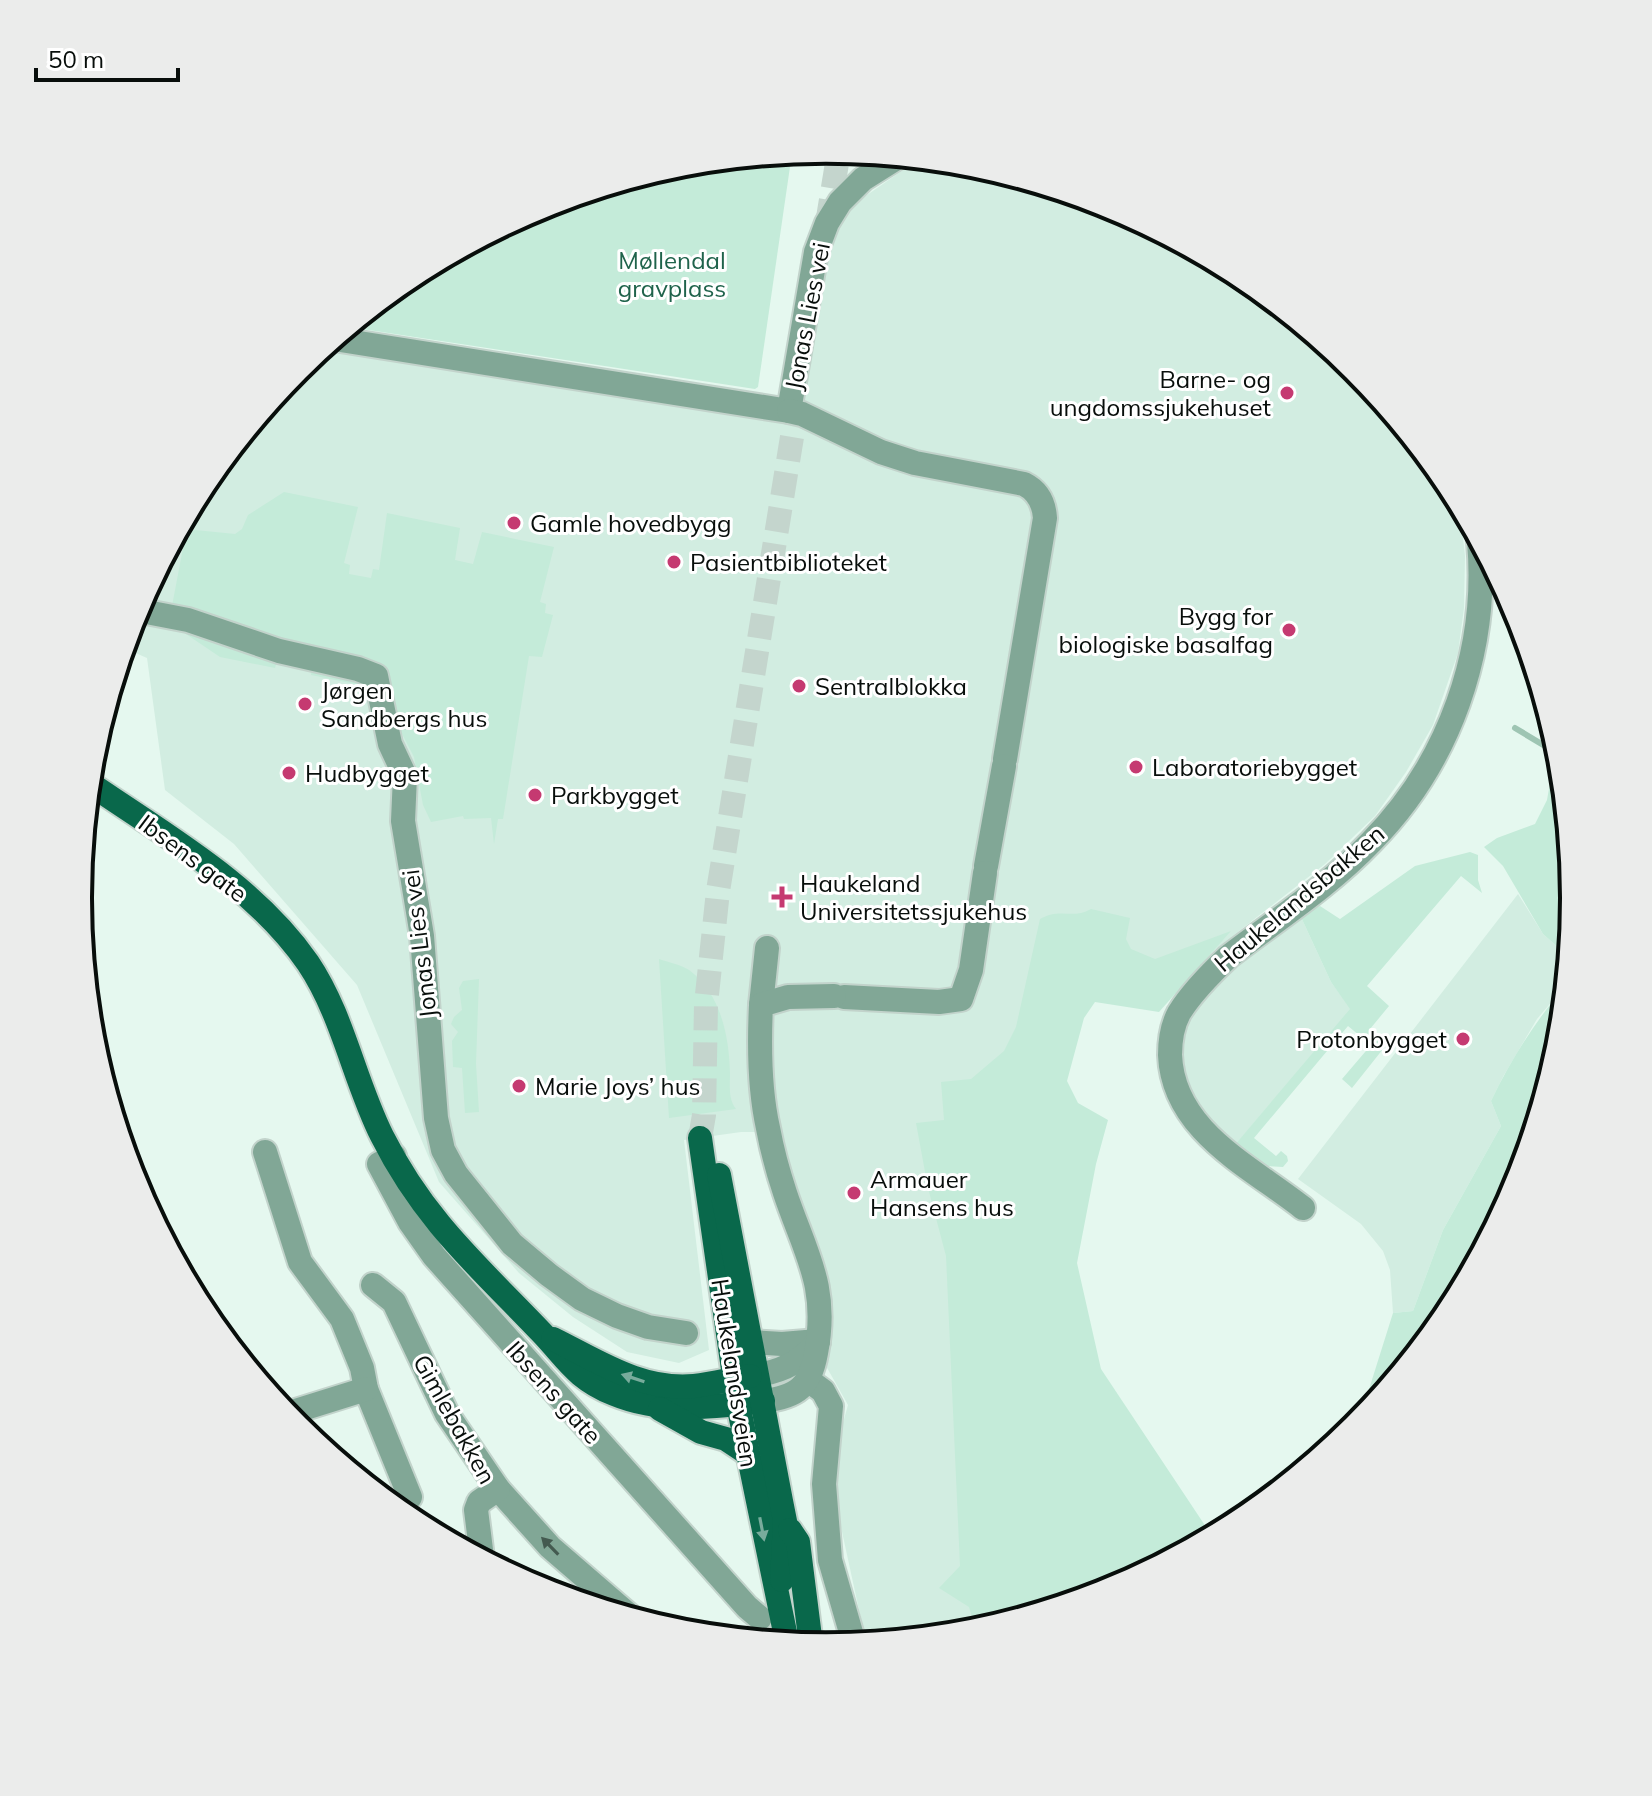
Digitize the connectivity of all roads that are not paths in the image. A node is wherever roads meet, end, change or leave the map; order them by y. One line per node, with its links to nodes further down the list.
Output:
1 (883, 167): 3 (street, Jonas Lies vei)
2 (348, 341): 3 (street, Jonas Lies vei)
3 (789, 411): 8 (street, Jonas Lies vei)
4 (1480, 566): 11 (street, Haukelandsbakken)
5 (150, 613): 13 (street, Jonas Lies vei)
6 (100, 791): 10 (main road, Ibsens gate)
7 (767, 948): 8 (street)
8 (761, 1005): 15 (street)
9 (265, 1152): 12 (street)
10 (394, 1156): 14 (main road, Ibsens gate); 30 (street, Ibsens gate)
11 (1303, 1208)
12 (357, 1293): 19 (street); 25 (street, Gimlebakken)
13 (686, 1333)
14 (544, 1335): 17 (main road, Ibsens gate, one-way to 14); 22 (main road, Ibsens gate)
15 (818, 1341): 16 (street, Haukelandsveien); 17 (street, Haukelandsveien); 18 (street)
16 (752, 1342): 17 (main road, Haukelandsveien); 17 (main road, Haukelandsveien)
17 (747, 1377): 20 (main road, Haukelandsveien); 21 (main road, Haukelandsveien)
18 (808, 1380): 20 (street, Haukelandsveien); 32 (street)
19 (366, 1389): 23 (street); 26 (street)
20 (763, 1401): 21 (main road, Ibsens gate); 27 (main road, Haukelandsveien)
21 (738, 1404): 22 (main road, Ibsens gate); 24 (main road, Haukelandsveien)
22 (656, 1406): 24 (main road)
23 (300, 1410)
24 (747, 1453): 30 (main road, Haukelandsveien, one-way to 30)
25 (498, 1489): 28 (street, Gimlebakken); 29 (street, one-way to 25)
26 (410, 1497)
27 (785, 1521): 30 (main road, Haukelandsveien); 31 (main road, Haukelandsveien)
28 (480, 1545)
29 (611, 1599)
30 (778, 1622)
31 (809, 1631)
32 (851, 1631)

